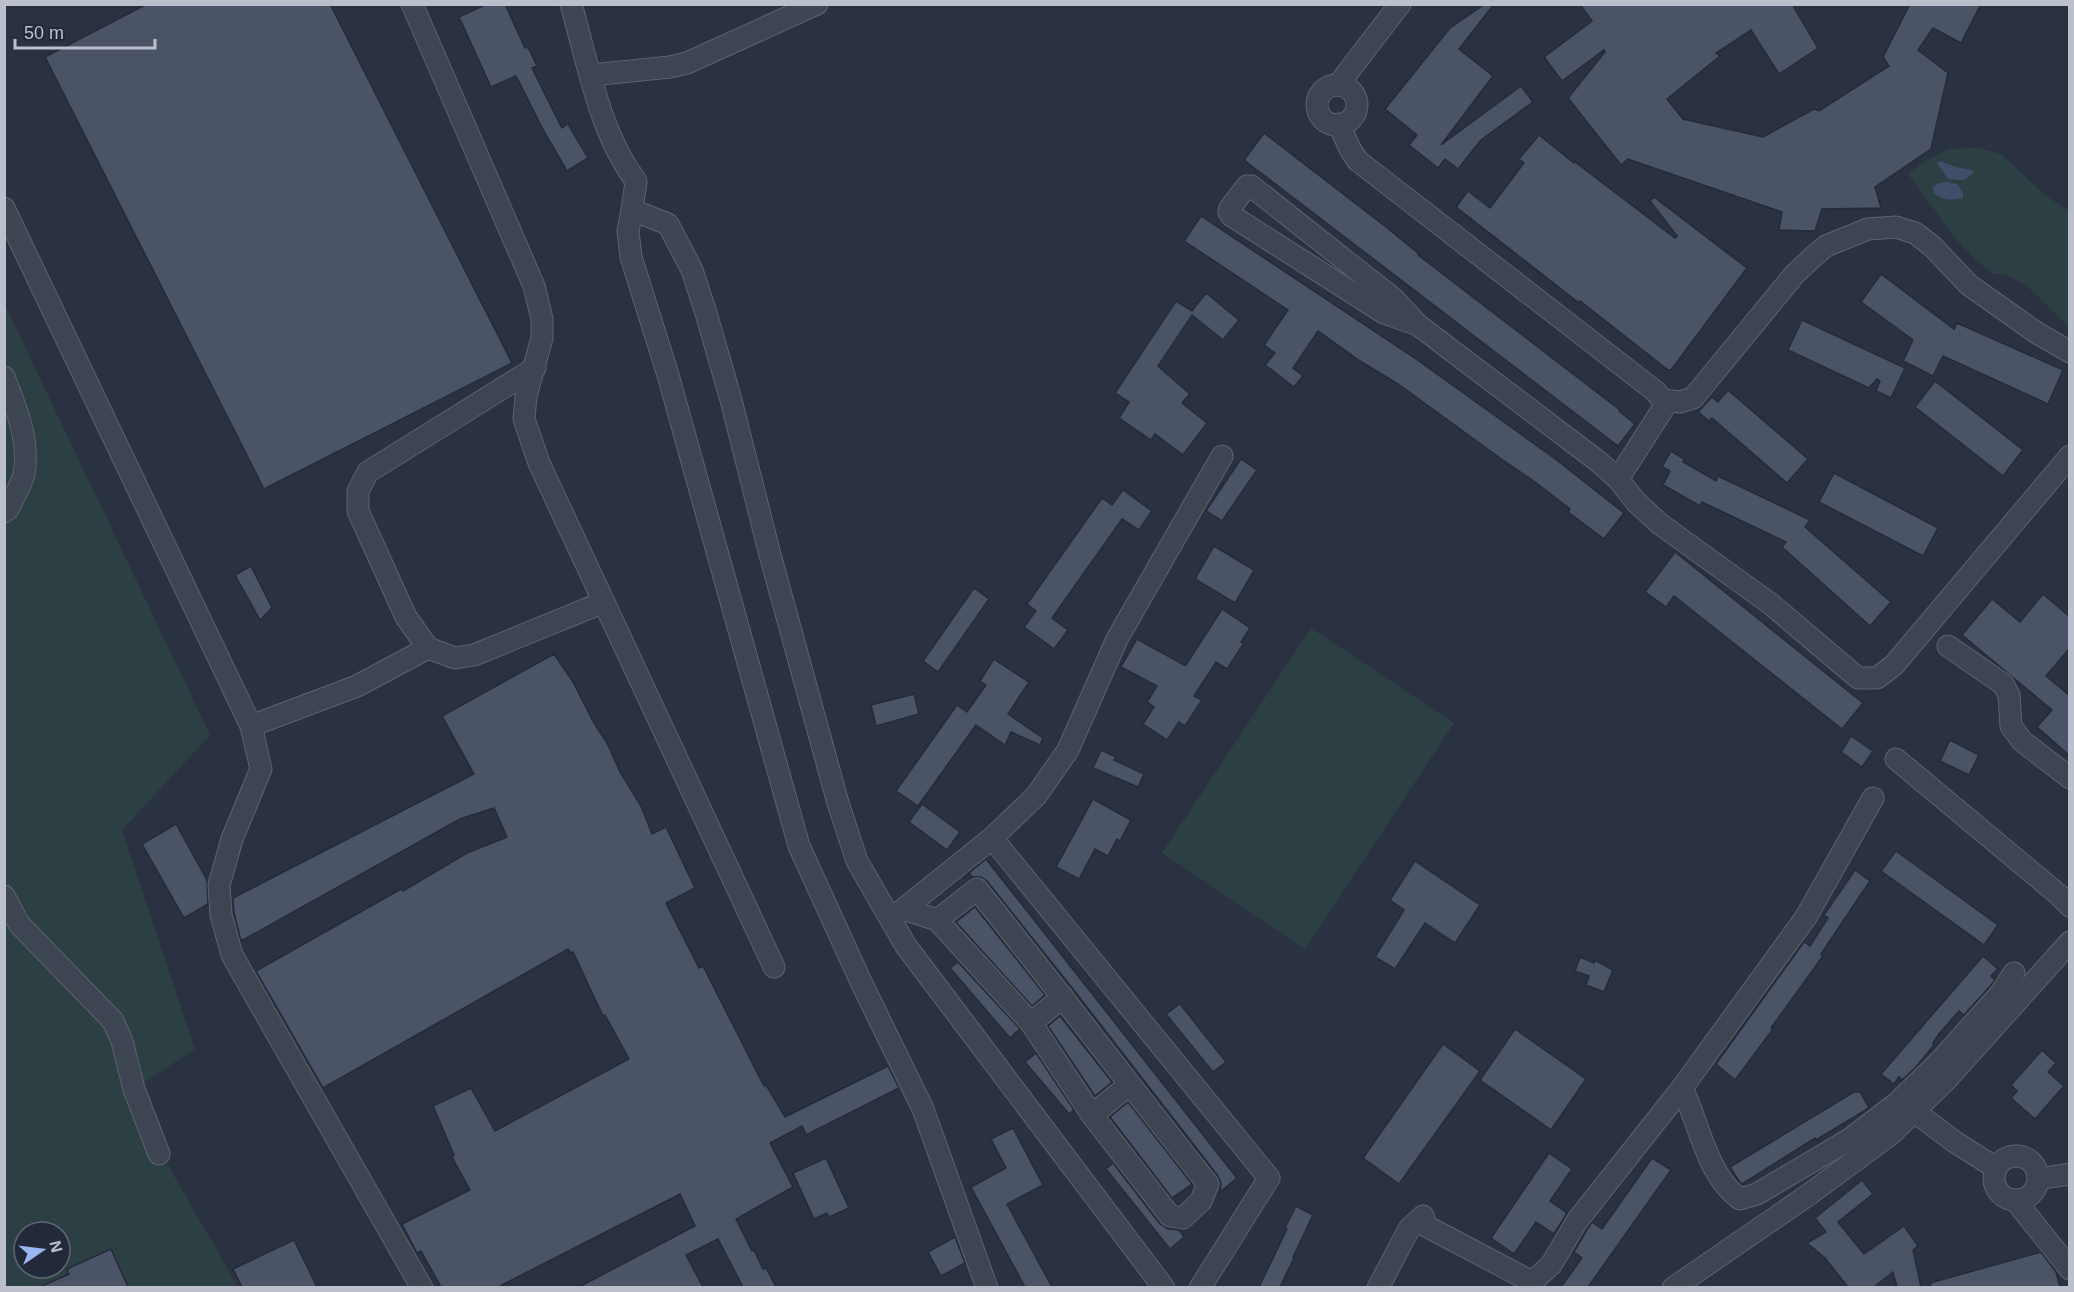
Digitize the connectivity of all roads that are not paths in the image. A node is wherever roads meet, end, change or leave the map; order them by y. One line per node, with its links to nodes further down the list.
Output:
1 (412, 4): 12 (street)
2 (571, 4): 5 (street)
3 (817, 4): 5 (street)
4 (1400, 4): 6 (street)
5 (591, 75): 9 (street)
6 (1338, 85): 7 (street); 7 (street)
7 (1339, 124): 14 (street)
8 (4, 208): 22 (street)
9 (632, 210): 29 (street); 47 (street)
10 (1418, 325): 10 (street); 17 (street)
11 (2070, 352): 14 (street)
12 (535, 368): 19 (street); 21 (street)
13 (4, 377): 18 (street)
14 (1668, 401): 17 (street)
15 (1222, 456): 26 (street)
16 (2070, 456): 17 (street)
17 (1618, 479)
18 (4, 512)
19 (604, 602): 21 (street); 32 (street)
20 (1948, 645): 24 (street)
21 (428, 648): 22 (street)
22 (251, 726): 46 (street)
23 (1896, 759): 28 (street)
24 (2070, 778)
25 (1873, 798): 37 (street)
26 (992, 838): 29 (street); 49 (street)
27 (4, 896): 40 (street)
28 (2070, 906)
29 (897, 914): 30 (street); 48 (street)
30 (938, 920): 34 (street); 35 (street)
31 (2070, 942): 38 (street)
32 (774, 968)
33 (2014, 973): 37 (street)
34 (1063, 997): 35 (street); 36 (street)
35 (1030, 1023): 39 (street)
36 (1129, 1084): 39 (street); 39 (street)
37 (1682, 1088): 50 (street)
38 (1915, 1112): 41 (street); 51 (street)
39 (1092, 1115)
40 (159, 1154)
41 (1996, 1168): 43 (street); 44 (street)
42 (2070, 1174): 43 (street)
43 (2038, 1179): 44 (street)
44 (2014, 1200): 45 (street)
45 (2070, 1269)
46 (422, 1287)
47 (987, 1287)
48 (1164, 1287)
49 (1200, 1287)
50 (1378, 1287)
51 (1673, 1287)

